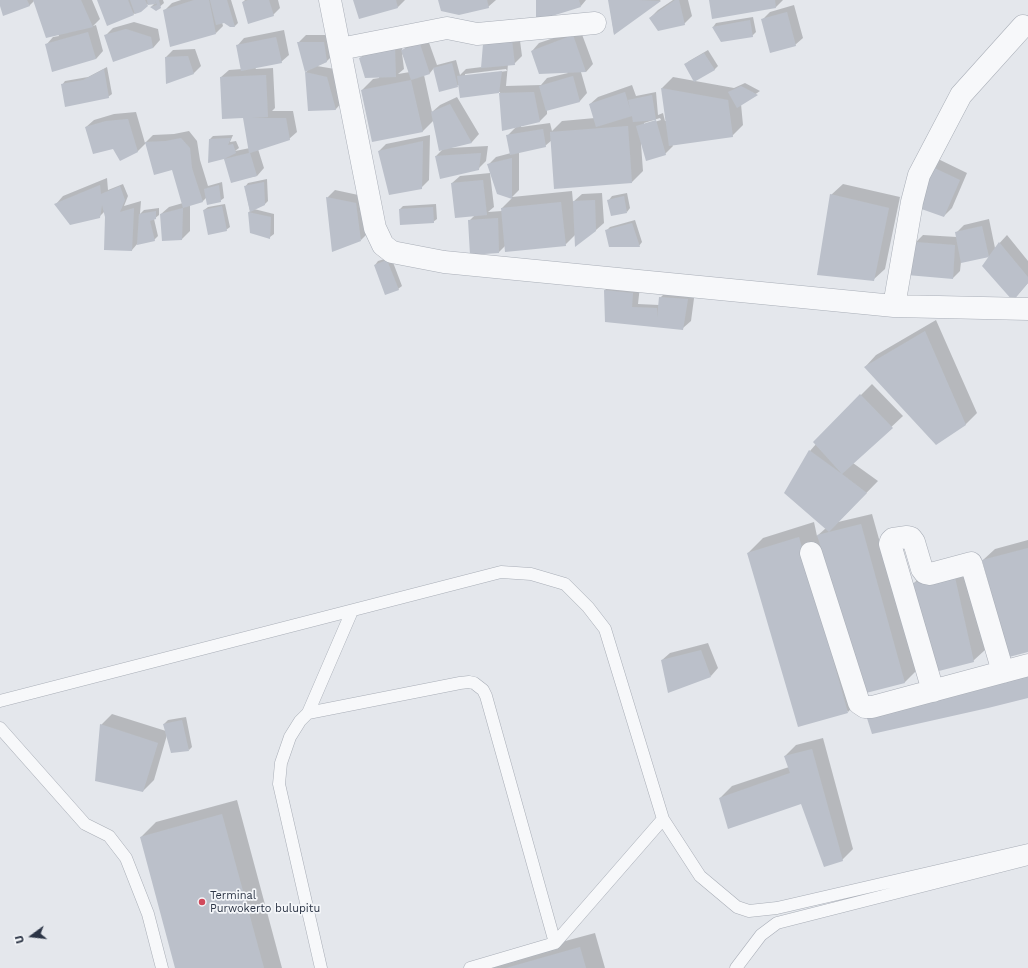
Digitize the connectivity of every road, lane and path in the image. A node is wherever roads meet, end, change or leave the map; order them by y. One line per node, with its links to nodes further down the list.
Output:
1 (330, 0): 4 (street)
2 (595, 23): 4 (street)
3 (1023, 26): 5 (street)
4 (340, 49): 5 (street)
5 (894, 306): 6 (street)
6 (1028, 309)
7 (811, 553): 11 (street)
8 (352, 611): 12 (lane); 13 (lane); 15 (lane)
9 (1028, 665): 10 (street)
10 (1003, 672): 11 (street); 11 (street)
11 (933, 690)
12 (0, 701)
13 (308, 713): 18 (lane); 20 (lane)
14 (0, 728): 19 (lane)
15 (663, 819): 16 (lane); 18 (lane)
16 (1028, 850)
17 (1028, 859): 22 (lane)
18 (555, 943): 21 (lane)
19 (162, 968)
20 (321, 968)
21 (470, 968)
22 (736, 968)

